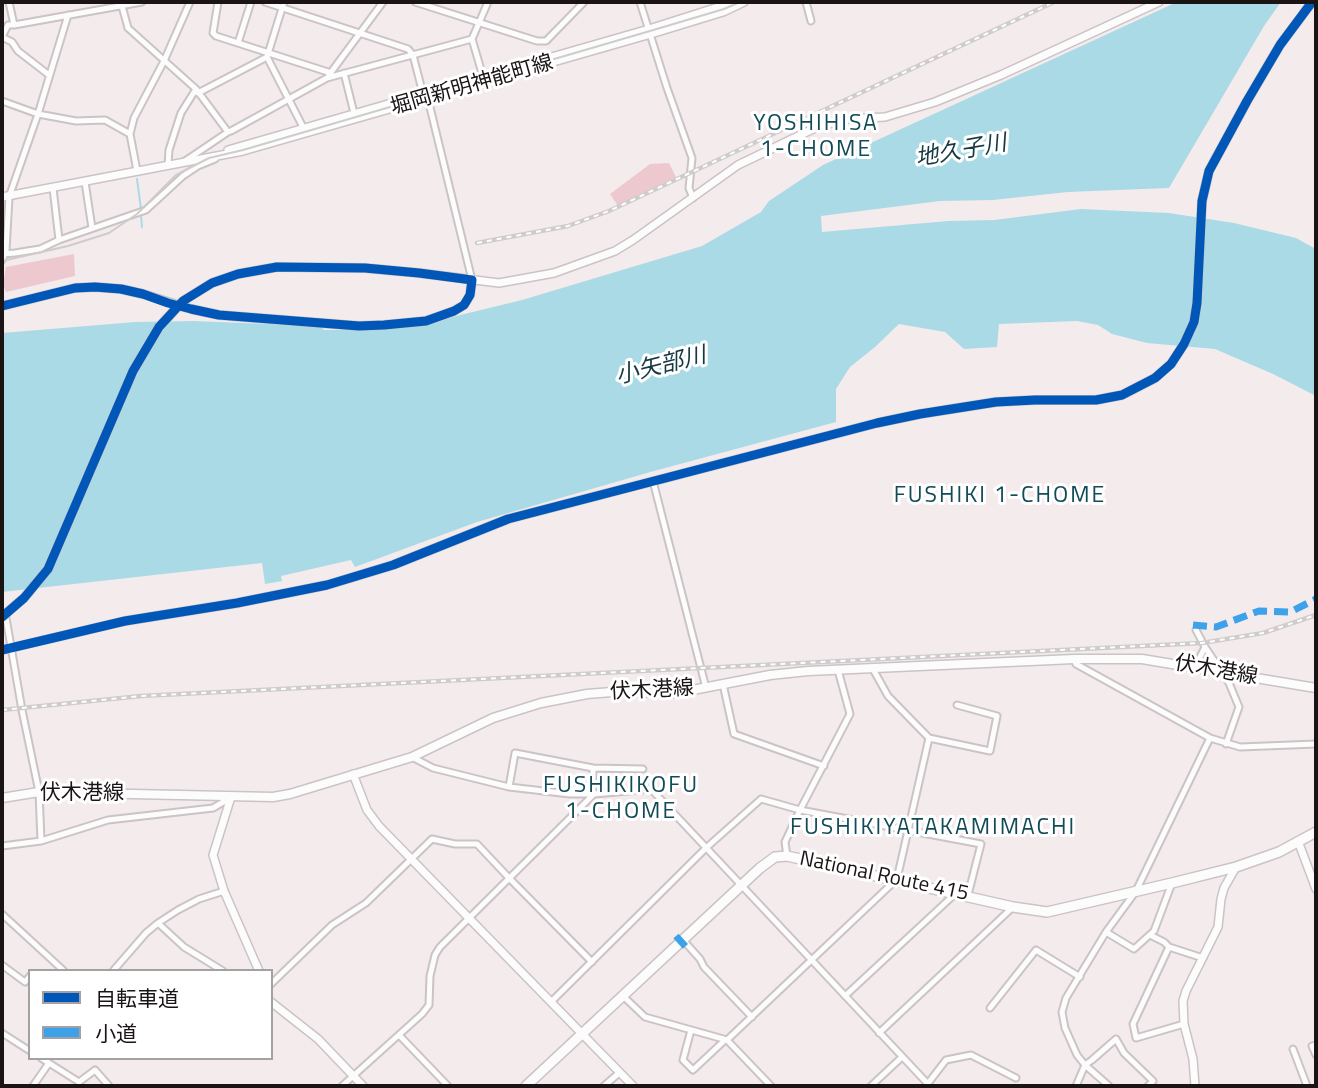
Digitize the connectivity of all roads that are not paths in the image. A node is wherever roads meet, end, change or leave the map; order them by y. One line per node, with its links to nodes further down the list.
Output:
1 (9, 2): 22 (street)
2 (142, 2): 18 (street)
3 (190, 2): 30 (street)
4 (218, 2): 27 (street)
5 (251, 2): 27 (street)
6 (265, 2): 17 (street)
7 (383, 2): 24 (street)
8 (415, 2): 21 (street)
9 (488, 2): 21 (street)
10 (584, 2): 21 (street)
11 (640, 2): 23 (street)
12 (734, 2): 23 (street, 堀岡新明神能町線)
13 (744, 2): 23 (street, 堀岡新明神能町線)
14 (806, 2): 20 (street)
15 (1159, 2): 52 (street)
16 (1312, 2): 59 (street)
17 (283, 5): 24 (street); 28 (street)
18 (122, 6): 19 (street); 30 (street)
19 (68, 15): 22 (street); 32 (street)
20 (811, 21)
21 (480, 23): 26 (street)
22 (14, 25): 25 (street)
23 (650, 32): 34 (street, 堀岡新明神能町線); 52 (street)
24 (361, 33): 29 (street); 33 (street)
25 (2, 37): 32 (street)
26 (472, 39): 29 (street); 34 (street)
27 (238, 43): 28 (street)
28 (268, 54): 33 (street); 35 (street); 37 (street)
29 (413, 55): 31 (street); 36 (street)
30 (164, 61): 35 (street); 43 (street)
31 (344, 73): 33 (street); 40 (street)
32 (49, 75): 39 (street)
33 (329, 76): 37 (street)
34 (484, 80): 36 (street, 堀岡新明神能町線)
35 (197, 91): 42 (street); 47 (street)
36 (426, 96): 40 (street, 堀岡新明神能町線); 57 (street)
37 (289, 99): 41 (street); 42 (street)
38 (2, 101): 39 (street)
39 (38, 114): 43 (street); 51 (street)
40 (355, 116): 41 (street, 堀岡新明神能町線)
41 (305, 131): 44 (street, 堀岡新明神能町線); 45 (street, 堀岡新明神能町線)
42 (228, 132): 46 (street)
43 (130, 134): 48 (street)
44 (222, 156): 45 (street, 堀岡新明神能町線); 53 (street)
45 (197, 159): 46 (street, 堀岡新明神能町線)
46 (185, 161): 47 (street, 堀岡新明神能町線)
47 (168, 165): 48 (street, 堀岡新明神能町線)
48 (137, 171): 49 (street, 堀岡新明神能町線)
49 (85, 181): 50 (street, 堀岡新明神能町線); 53 (street)
50 (53, 188): 51 (street, 堀岡新明神能町線); 54 (street)
51 (6, 197): 55 (street)
52 (693, 198): 57 (street)
53 (92, 228): 54 (street)
54 (59, 240): 55 (street)
55 (3, 253): 56 (street)
56 (2, 260)
57 (472, 280): 58 (street); 60 (street, bridge)
58 (2, 306)
59 (653, 481): 63 (street); 71 (street)
60 (2, 615): 63 (street)
61 (1196, 630): 62 (street)
62 (1205, 647): 66 (street); 69 (street)
63 (11, 649): 64 (street); 84 (street)
64 (2, 650)
65 (1074, 659): 66 (main road, 伏木港線); 67 (main road, 伏木港線); 75 (street)
66 (1195, 667): 69 (main road, 伏木港線)
67 (873, 668): 68 (main road, 伏木港線); 74 (street)
68 (838, 670): 70 (main road, 伏木港線); 79 (street)
69 (1223, 673): 72 (main road, 伏木港線); 76 (street)
70 (723, 684): 71 (main road, 伏木港線); 79 (street)
71 (706, 688): 78 (main road, 伏木港線)
72 (1316, 688)
73 (957, 705): 74 (street)
74 (929, 738): 89 (street)
75 (1210, 738): 76 (street); 104 (street)
76 (1226, 744): 77 (street)
77 (1316, 744)
78 (412, 757): 82 (main road, 伏木港線); 83 (street)
79 (824, 766): 88 (street)
80 (593, 768): 81 (street); 83 (street); 85 (street)
81 (643, 769)
82 (353, 774): 86 (main road, 伏木港線); 96 (street)
83 (509, 787): 85 (street)
84 (39, 792): 86 (main road, 伏木港線); 87 (main road, 伏木港線); 91 (street)
85 (593, 794): 94 (street); 98 (street)
86 (231, 797): 91 (street); 103 (street)
87 (2, 798)
88 (800, 810): 89 (street); 94 (street); 95 (street)
89 (909, 831): 99 (street); 106 (street)
90 (1316, 832): 92 (highway, National Route 415)
91 (41, 841): 93 (street)
92 (1298, 841): 97 (highway, National Route 415); 102 (street)
93 (2, 846)
94 (706, 848): 101 (street); 117 (street)
95 (787, 856): 99 (highway, National Route 415); 101 (highway, National Route 415)
96 (411, 859): 98 (street); 109 (street); 125 (street)
97 (1236, 867): 100 (highway, National Route 415); 115 (street)
98 (509, 878): 109 (street); 117 (street)
99 (897, 879): 105 (highway, National Route 415); 116 (street)
100 (1172, 883): 104 (highway, National Route 415); 112 (street)
101 (742, 886): 113 (highway, National Route 415); 116 (street)
102 (1316, 889)
103 (224, 891): 110 (street); 122 (street)
104 (1136, 891): 107 (highway, National Route 415); 111 (street)
105 (956, 893): 106 (highway, National Route 415); 127 (street)
106 (968, 895): 107 (highway, National Route 415)
107 (1013, 906): 134 (street)
108 (2, 914): 119 (street)
109 (468, 917): 128 (street); 136 (street)
110 (158, 923): 120 (street); 121 (street)
111 (1106, 932): 112 (street); 123 (street)
112 (1150, 935): 114 (street)
113 (683, 940): 126 (highway, National Route 415); 131 (street)
114 (1169, 947): 115 (street); 132 (street)
115 (1203, 958): 132 (street)
116 (811, 960): 127 (street); 131 (street)
117 (592, 962): 128 (street)
118 (2, 965): 124 (street)
119 (62, 969)
120 (115, 969)
121 (220, 969)
122 (258, 969)
123 (1080, 977): 130 (street); 146 (street)
124 (28, 978)
125 (273, 982)
126 (623, 996): 133 (street); 137 (highway, National Route 415)
127 (845, 996): 134 (street)
128 (551, 1002): 137 (street)
129 (273, 1005): 148 (street)
130 (990, 1008)
131 (752, 1017): 138 (street)
132 (1184, 1024): 164 (street)
133 (691, 1030): 138 (street); 138 (street)
134 (879, 1032): 143 (street)
135 (2, 1033): 141 (street)
136 (399, 1035): 148 (street); 155 (street)
137 (581, 1035): 147 (street); 156 (highway, National Route 415)
138 (726, 1040): 159 (street)
139 (1316, 1045): 142 (street)
140 (1293, 1049): 165 (street)
141 (28, 1050)
142 (1316, 1055)
143 (902, 1057): 150 (street); 160 (street)
144 (44, 1060): 145 (street)
145 (49, 1063): 151 (street); 152 (street)
146 (1085, 1065): 161 (street); 162 (street); 163 (street)
147 (619, 1073): 157 (street); 158 (street)
148 (354, 1076): 153 (street); 154 (street)
149 (1016, 1078): 150 (street)
150 (927, 1085)
151 (33, 1086)
152 (109, 1086)
153 (342, 1086)
154 (363, 1086)
155 (448, 1086)
156 (526, 1086)
157 (604, 1086)
158 (633, 1086)
159 (771, 1086)
160 (871, 1086)
161 (1076, 1086)
162 (1109, 1086)
163 (1148, 1086)
164 (1195, 1086)
165 (1307, 1086)

